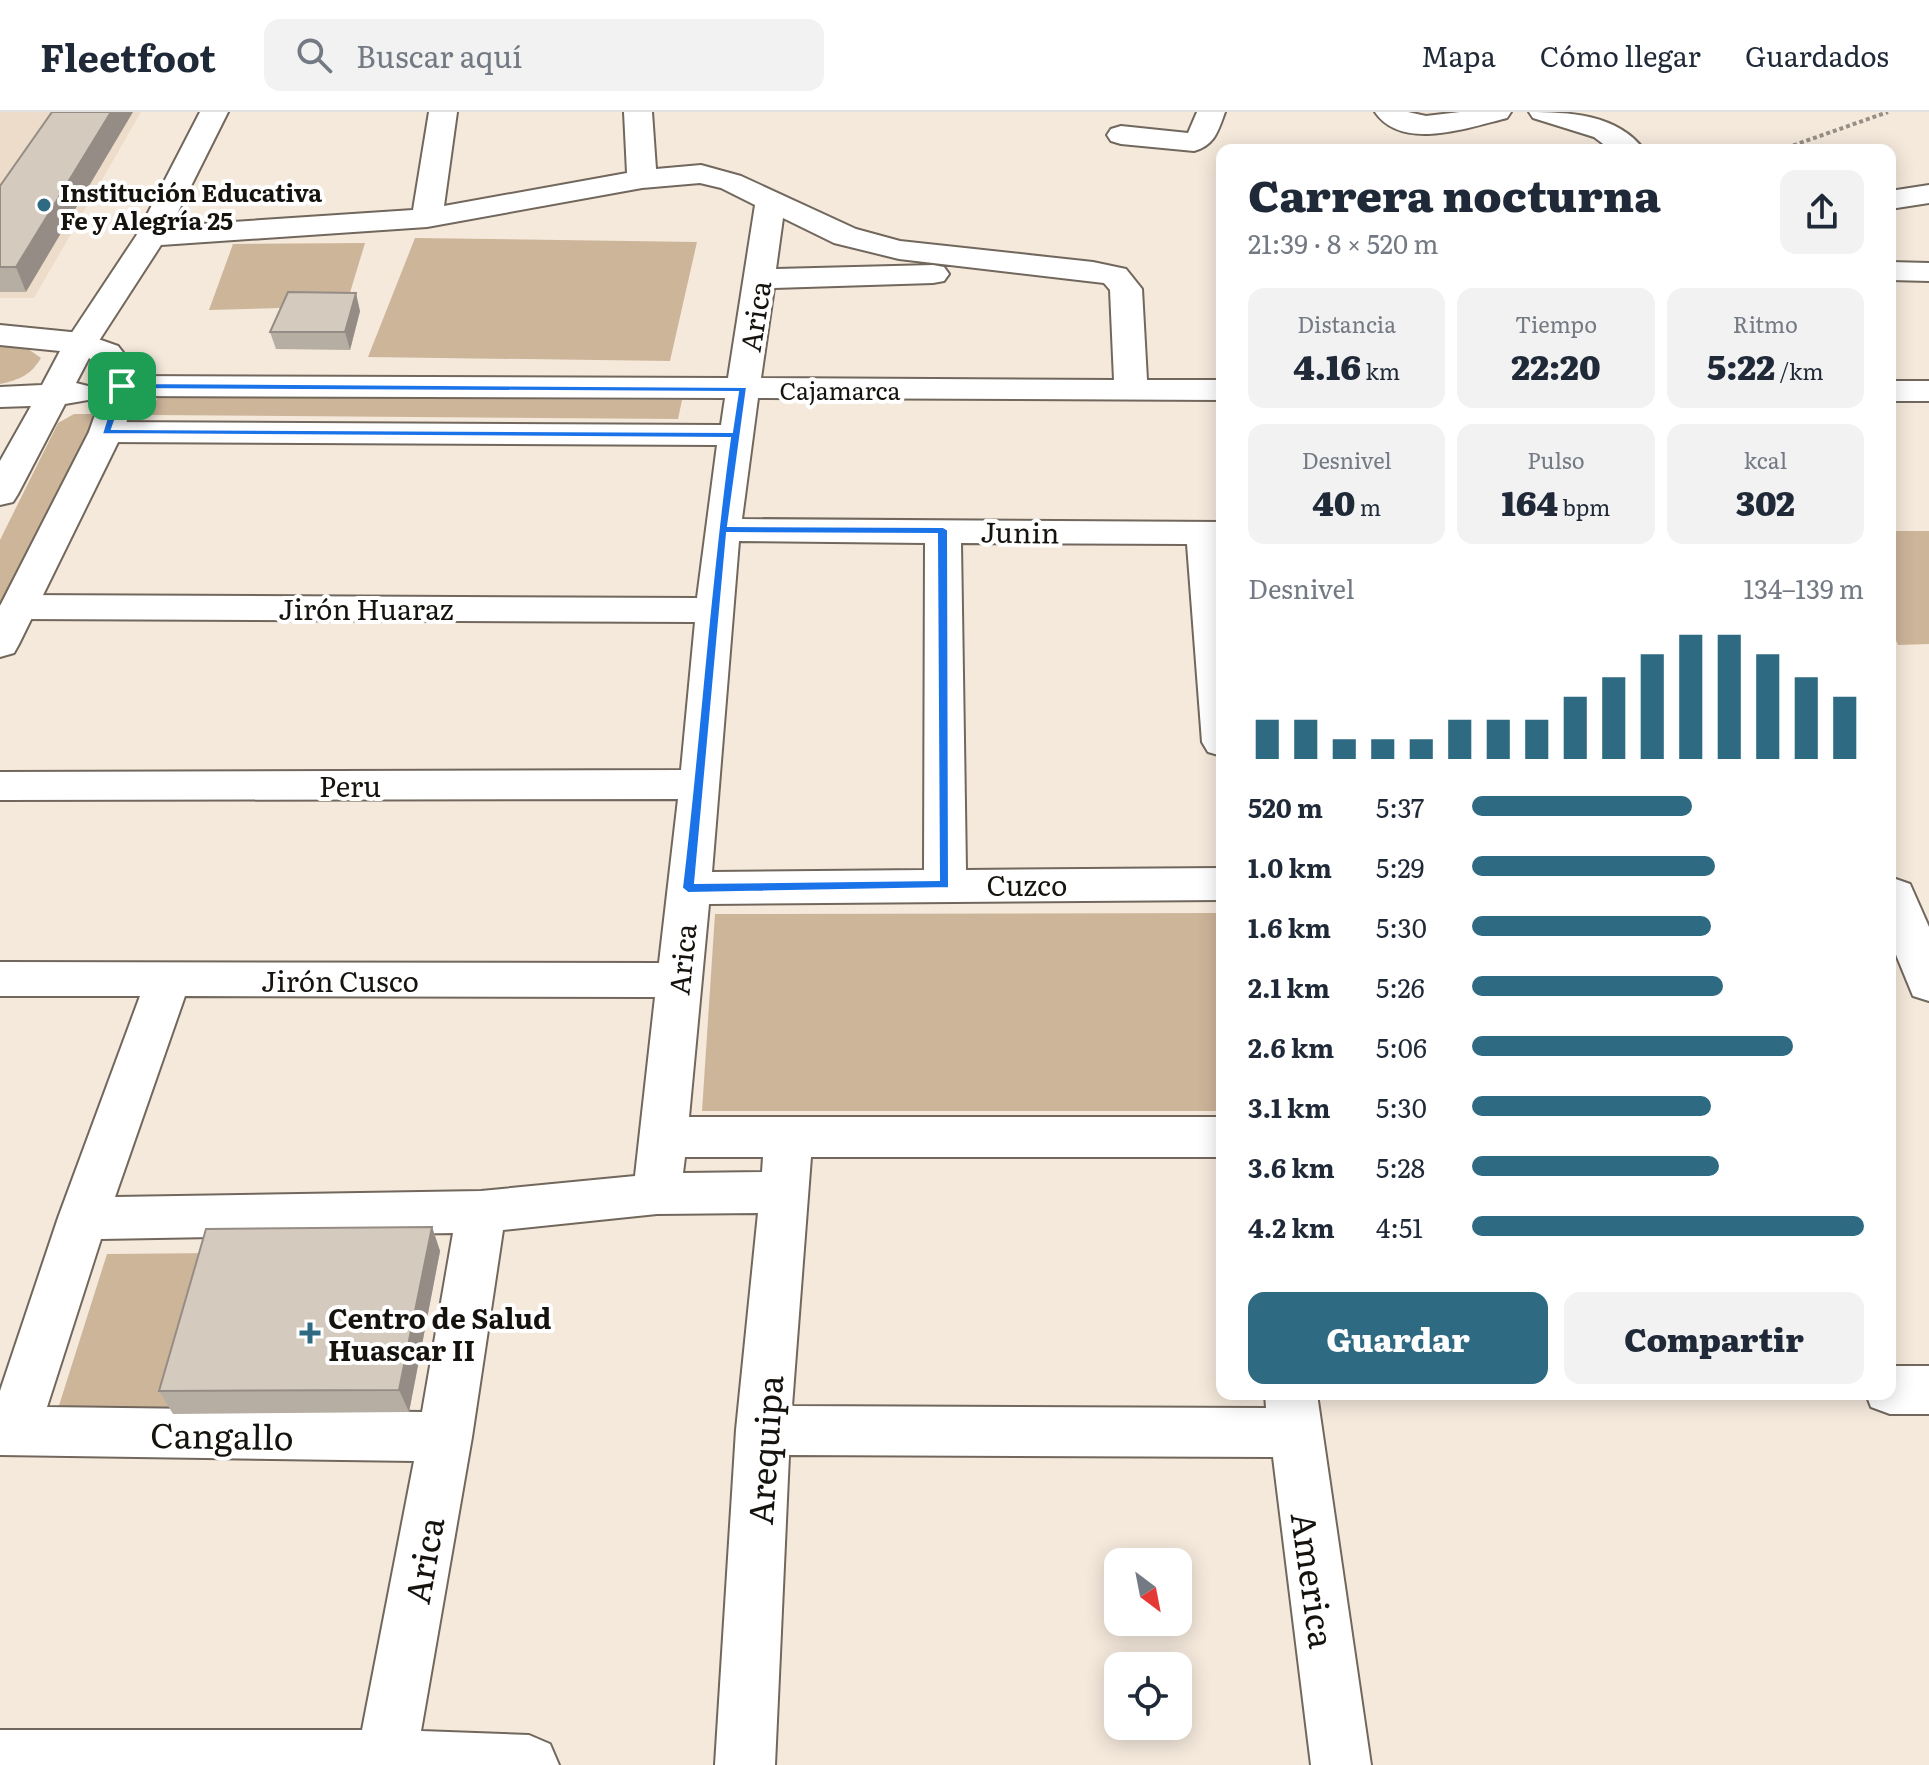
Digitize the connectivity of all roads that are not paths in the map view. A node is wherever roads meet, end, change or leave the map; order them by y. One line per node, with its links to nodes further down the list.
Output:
1 (214, 112): 16 (street)
2 (443, 112): 15 (street)
3 (638, 112): 11 (street)
4 (1211, 112): 9 (street)
5 (1389, 112): 8 (street)
6 (1518, 112): 8 (street)
7 (1543, 112): 10 (street)
8 (1496, 126)
9 (1121, 135)
10 (1619, 144)
11 (642, 179): 14 (street); 15 (street)
12 (1929, 194): 13 (street)
13 (1896, 199)
14 (771, 200): 17 (street); 20 (street, Arica)
15 (427, 218): 16 (street)
16 (151, 236): 22 (street)
17 (993, 262): 20 (street); 25 (street)
18 (1896, 271): 19 (street)
19 (1929, 272)
20 (760, 279): 24 (street, Arica)
21 (0, 335): 22 (street)
22 (81, 343): 23 (street); 29 (street)
23 (122, 386): 24 (street, Cajamarca); 29 (street, Cajamarca); 31 (street)
24 (743, 389): 25 (street, Cajamarca); 32 (street, Arica)
25 (1131, 389): 26 (street, Cajamarca)
26 (1216, 390)
27 (1896, 391): 28 (street)
28 (1929, 391)
29 (52, 395): 30 (street, Cajamarca); 33 (street)
30 (0, 397)
31 (106, 432): 32 (street); 38 (street)
32 (736, 435): 34 (street, Arica)
33 (0, 494)
34 (722, 530): 35 (street, Junin); 39 (street, Arica)
35 (943, 530): 36 (street, Junin); 43 (street)
36 (1213, 533): 37 (street)
37 (1216, 602)
38 (18, 607): 39 (street, Jirón Huaraz); 40 (street)
39 (713, 610): 41 (street, Arica)
40 (0, 644)
41 (700, 784): 42 (street, Peru); 45 (street, Arica)
42 (0, 786)
43 (945, 884): 44 (street, Cuzco); 45 (street, Cuzco)
44 (1216, 884)
45 (688, 888): 49 (street, Arica)
46 (1901, 895): 50 (street)
47 (0, 979): 48 (street, Jirón Cusco)
48 (168, 980): 49 (street, Jirón Cusco); 57 (street)
49 (679, 980): 52 (street, Arica)
50 (1929, 984)
51 (789, 1136): 52 (street); 53 (street); 54 (street, Arequipa)
52 (662, 1137): 55 (street, Arica)
53 (1216, 1137)
54 (783, 1192): 55 (street); 61 (street, Arequipa)
55 (657, 1194): 56 (street)
56 (481, 1212): 57 (street); 63 (street, Arica)
57 (83, 1218): 62 (street)
58 (1896, 1390): 59 (street)
59 (1929, 1390)
60 (1293, 1414): 61 (street); 68 (street, America)
61 (763, 1430): 67 (street, Arequipa)
62 (6, 1431): 63 (street, Cangallo)
63 (445, 1437): 65 (street, Arica)
64 (7, 1761): 65 (street)
65 (386, 1763): 66 (street)
66 (529, 1765)
67 (745, 1765)
68 (1341, 1765)

